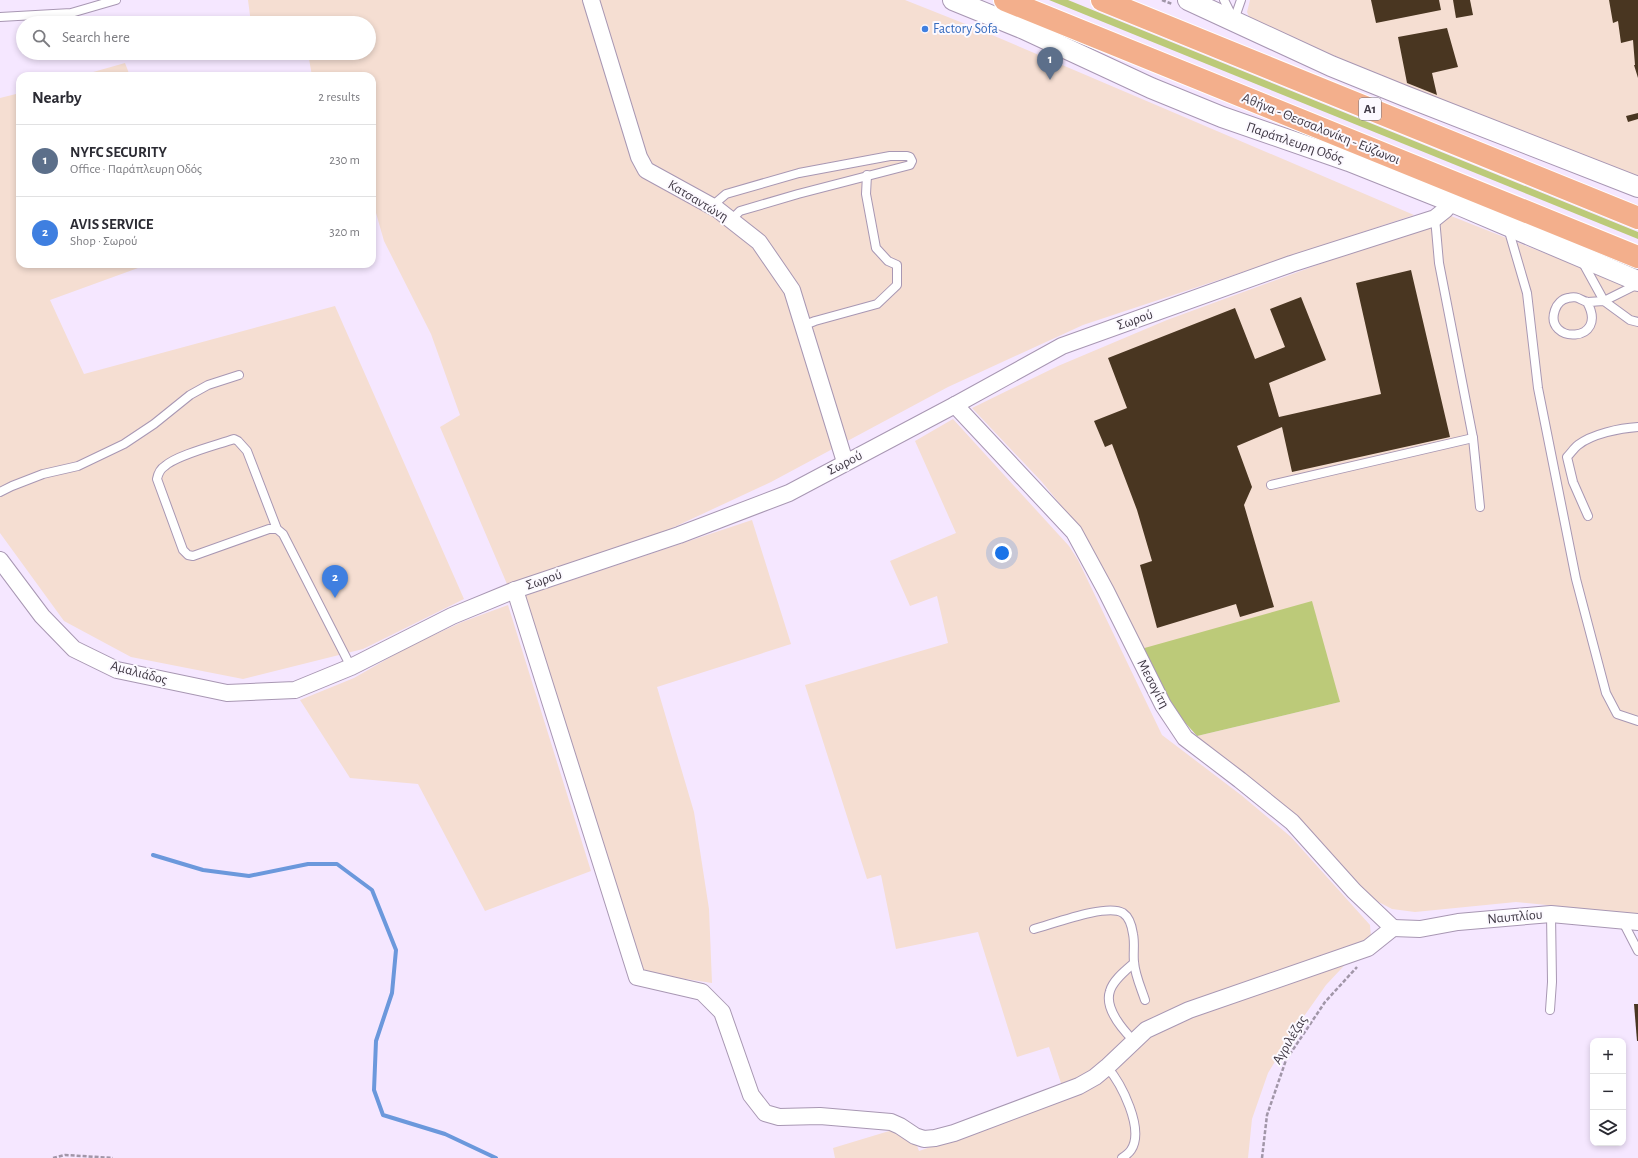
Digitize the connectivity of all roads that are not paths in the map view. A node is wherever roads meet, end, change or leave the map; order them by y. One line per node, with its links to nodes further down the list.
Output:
1 (116, 0): 10 (lane)
2 (591, 0): 16 (street, Κατσαντώνη)
3 (953, 0): 15 (street, Παράπλευρη Οδός)
4 (1005, 0): 22 (highway, Αθήνα - Θεσσαλονίκη - Εύζωνοι)
5 (1102, 0): 18 (highway, Α1)
6 (1188, 0): 8 (street)
7 (1241, 0): 12 (lane)
8 (1212, 3): 12 (street)
9 (16, 16): 11 (lane)
10 (18, 16)
11 (0, 17)
12 (1234, 20): 14 (street)
13 (867, 176): 16 (lane); 19 (lane); 28 (lane)
14 (1638, 187)
15 (1452, 202): 17 (street, Σωρού); 20 (street, Παράπλευρη Οδός)
16 (712, 206): 19 (street, Κατσαντώνη)
17 (1435, 218): 30 (street, Σωρού); 32 (lane)
18 (1638, 218)
19 (731, 220): 28 (street, Κατσαντώνη)
20 (1508, 225): 21 (street, Παράπλευρη Οδός); 43 (lane)
21 (1579, 255): 23 (street, Παράπλευρη Οδός); 25 (lane)
22 (1638, 257)
23 (1638, 281)
24 (1638, 284): 25 (lane)
25 (1604, 300): 26 (lane); 27 (lane)
26 (1587, 302): 26 (lane)
27 (1638, 322)
28 (802, 326): 33 (street, Κατσαντώνη)
29 (239, 375): 35 (lane)
30 (955, 405): 33 (street, Σωρού); 47 (street, Μεσογίτη)
31 (1638, 427): 37 (lane)
32 (1473, 438): 34 (lane); 36 (lane)
33 (846, 462): 40 (street, Σωρού)
34 (1271, 485)
35 (0, 492)
36 (1480, 507)
37 (1588, 516)
38 (277, 529): 38 (lane); 41 (lane)
39 (0, 560): 42 (street, Αμαλιάδος)
40 (516, 590): 41 (street, Σωρού); 54 (street)
41 (351, 667): 42 (street, Σωρού)
42 (227, 693)
43 (1638, 721)
44 (1550, 914): 45 (street, Ναυπλίου); 47 (street, Ναυπλίου); 52 (lane)
45 (1622, 920): 46 (street, Ναυπλίου); 49 (lane)
46 (1638, 922)
47 (1393, 928): 53 (street)
48 (1034, 929): 50 (lane)
49 (1638, 951)
50 (1134, 962): 51 (lane); 53 (lane)
51 (1145, 1000)
52 (1550, 1010)
53 (1134, 1041): 54 (street)
54 (1107, 1068): 55 (lane)
55 (1122, 1158)

